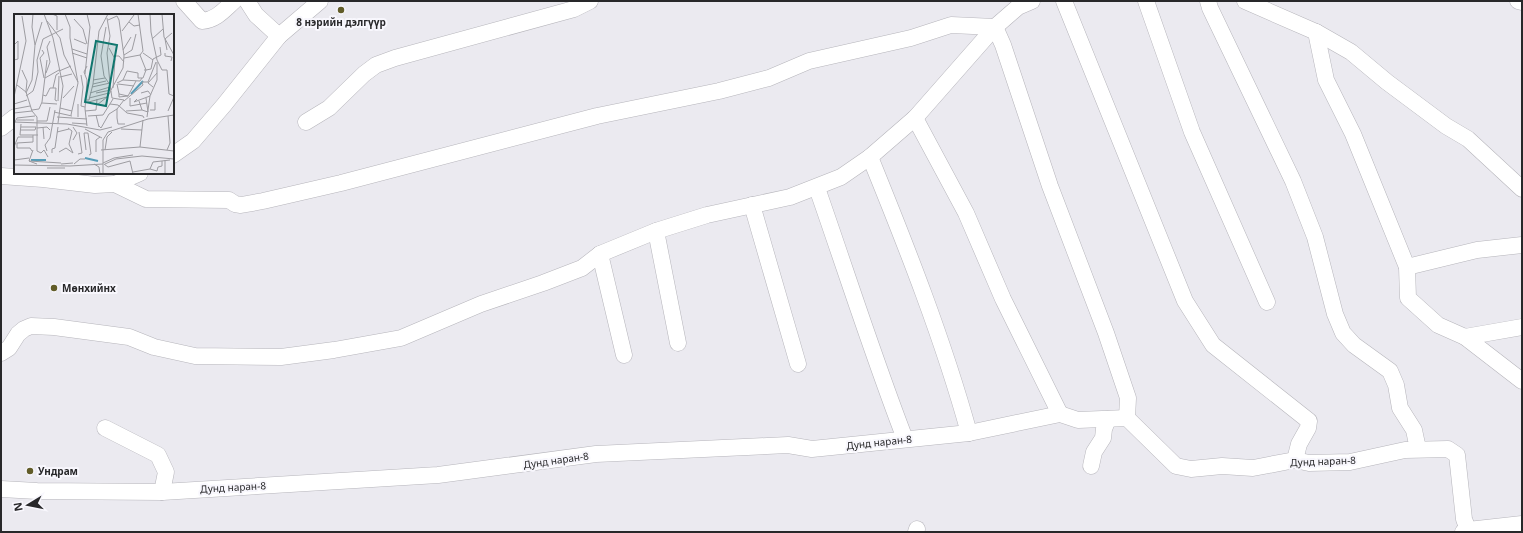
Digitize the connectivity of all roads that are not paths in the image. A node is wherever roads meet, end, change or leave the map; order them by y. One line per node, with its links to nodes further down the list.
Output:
1 (184, 1): 2 (street)
2 (234, 1)
3 (247, 1): 15 (street)
4 (320, 1): 15 (street)
5 (590, 1): 18 (street)
6 (1032, 1): 13 (street)
7 (1064, 1): 47 (street)
8 (1146, 1): 32 (street)
9 (1208, 1): 46 (street)
10 (1245, 1): 14 (street)
11 (1518, 1): 12 (street)
12 (1522, 2)
13 (995, 27): 17 (street); 24 (street); 41 (street)
14 (1316, 32): 26 (street); 31 (street)
15 (279, 36): 20 (street)
16 (14, 118): 19 (street)
17 (915, 118): 21 (street); 40 (street)
18 (306, 122)
19 (1, 128)
20 (174, 154)
21 (870, 157): 25 (street); 44 (street)
22 (138, 174): 24 (street)
23 (1, 176): 24 (street)
24 (115, 184)
25 (817, 188): 27 (street); 45 (street)
26 (1522, 190)
27 (752, 205): 28 (street); 38 (street)
28 (656, 231): 30 (street); 35 (street)
29 (1522, 245): 31 (street)
30 (600, 254): 36 (street); 37 (street)
31 (1407, 266): 34 (street)
32 (1266, 302)
33 (1522, 327): 34 (street)
34 (1465, 337): 39 (street)
35 (678, 343)
36 (1, 353)
37 (624, 355)
38 (798, 364)
39 (1522, 381)
40 (1060, 414): 42 (street, Дунд наран-8); 44 (street, Дунд наран-8)
41 (1127, 418): 42 (street, Дунд наран-8); 47 (street, Дунд наран-8)
42 (1108, 419): 48 (street)
43 (105, 428): 50 (street)
44 (969, 433): 45 (street, Дунд наран-8)
45 (905, 439): 50 (street, Дунд наран-8)
46 (1418, 449): 47 (street, Дунд наран-8); 52 (street, Дунд наран-8)
47 (1296, 460)
48 (1091, 466)
49 (1, 489): 50 (street, Дунд наран-8)
50 (162, 492)
51 (1522, 524): 52 (street)
52 (1465, 531)

